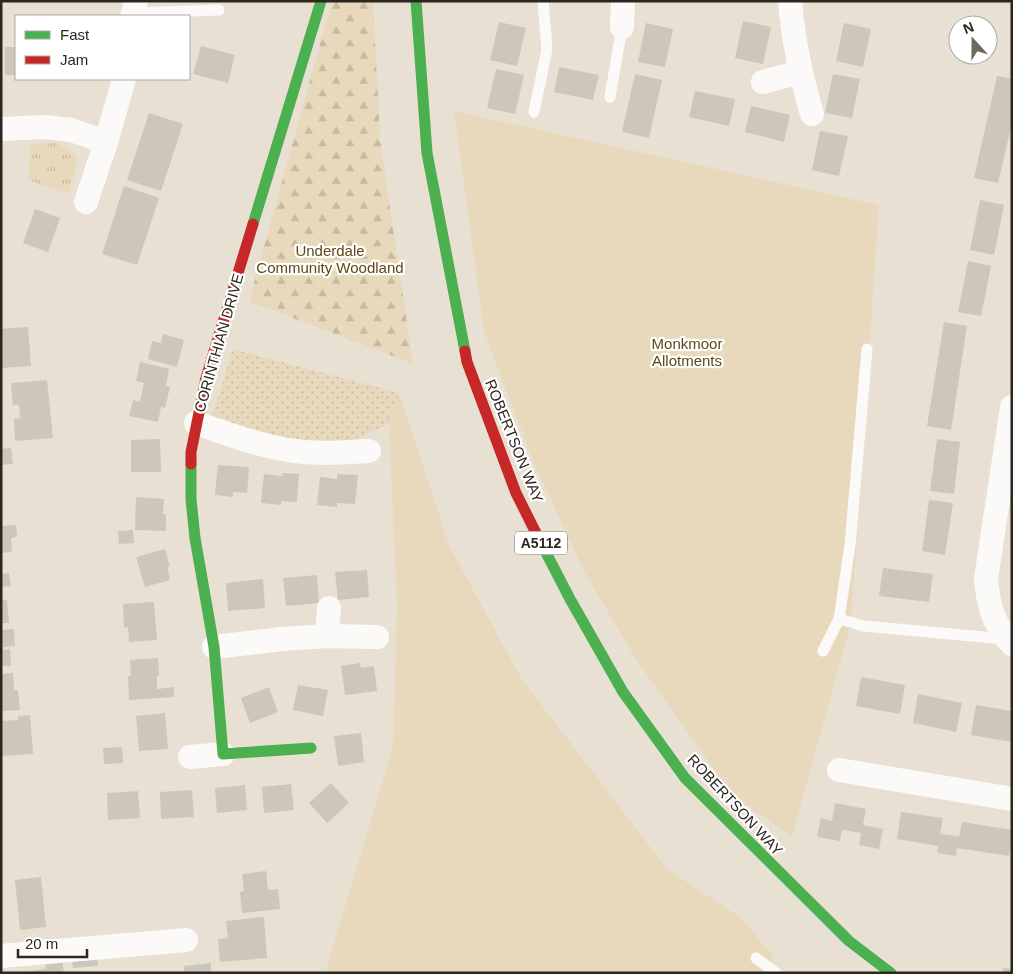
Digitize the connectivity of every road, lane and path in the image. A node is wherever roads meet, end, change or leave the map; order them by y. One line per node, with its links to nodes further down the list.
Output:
1 (321, 1): 20 (main road, CORINTHIAN DRIVE)
2 (416, 1): 38 (main road, ROBERTSON WAY / A5112)
3 (543, 1): 13 (lane)
4 (623, 1): 8 (street)
5 (790, 1): 9 (street)
6 (134, 10): 7 (lane)
7 (219, 10)
8 (622, 27): 12 (lane)
9 (800, 72): 11 (street); 14 (street)
10 (124, 80): 16 (street)
11 (763, 82)
12 (610, 97)
13 (534, 112)
14 (812, 114)
15 (1, 129): 16 (street)
16 (106, 142): 17 (street)
17 (86, 202)
18 (867, 349): 23 (lane)
19 (1012, 407): 26 (street)
20 (196, 423): 21 (street); 27 (main road, CORINTHIAN DRIVE)
21 (369, 451)
22 (329, 608): 24 (street)
23 (839, 619): 26 (lane); 28 (lane)
24 (327, 636): 25 (street); 27 (street)
25 (377, 637)
26 (1009, 641)
27 (214, 647): 30 (main road, CORINTHIAN DRIVE)
28 (823, 651)
29 (311, 748): 30 (main road)
30 (223, 754): 31 (street)
31 (190, 756)
32 (839, 770): 33 (street)
33 (1012, 799)
34 (186, 940): 35 (street)
35 (1, 956)
36 (756, 958): 37 (lane)
37 (776, 973)
38 (891, 973)

